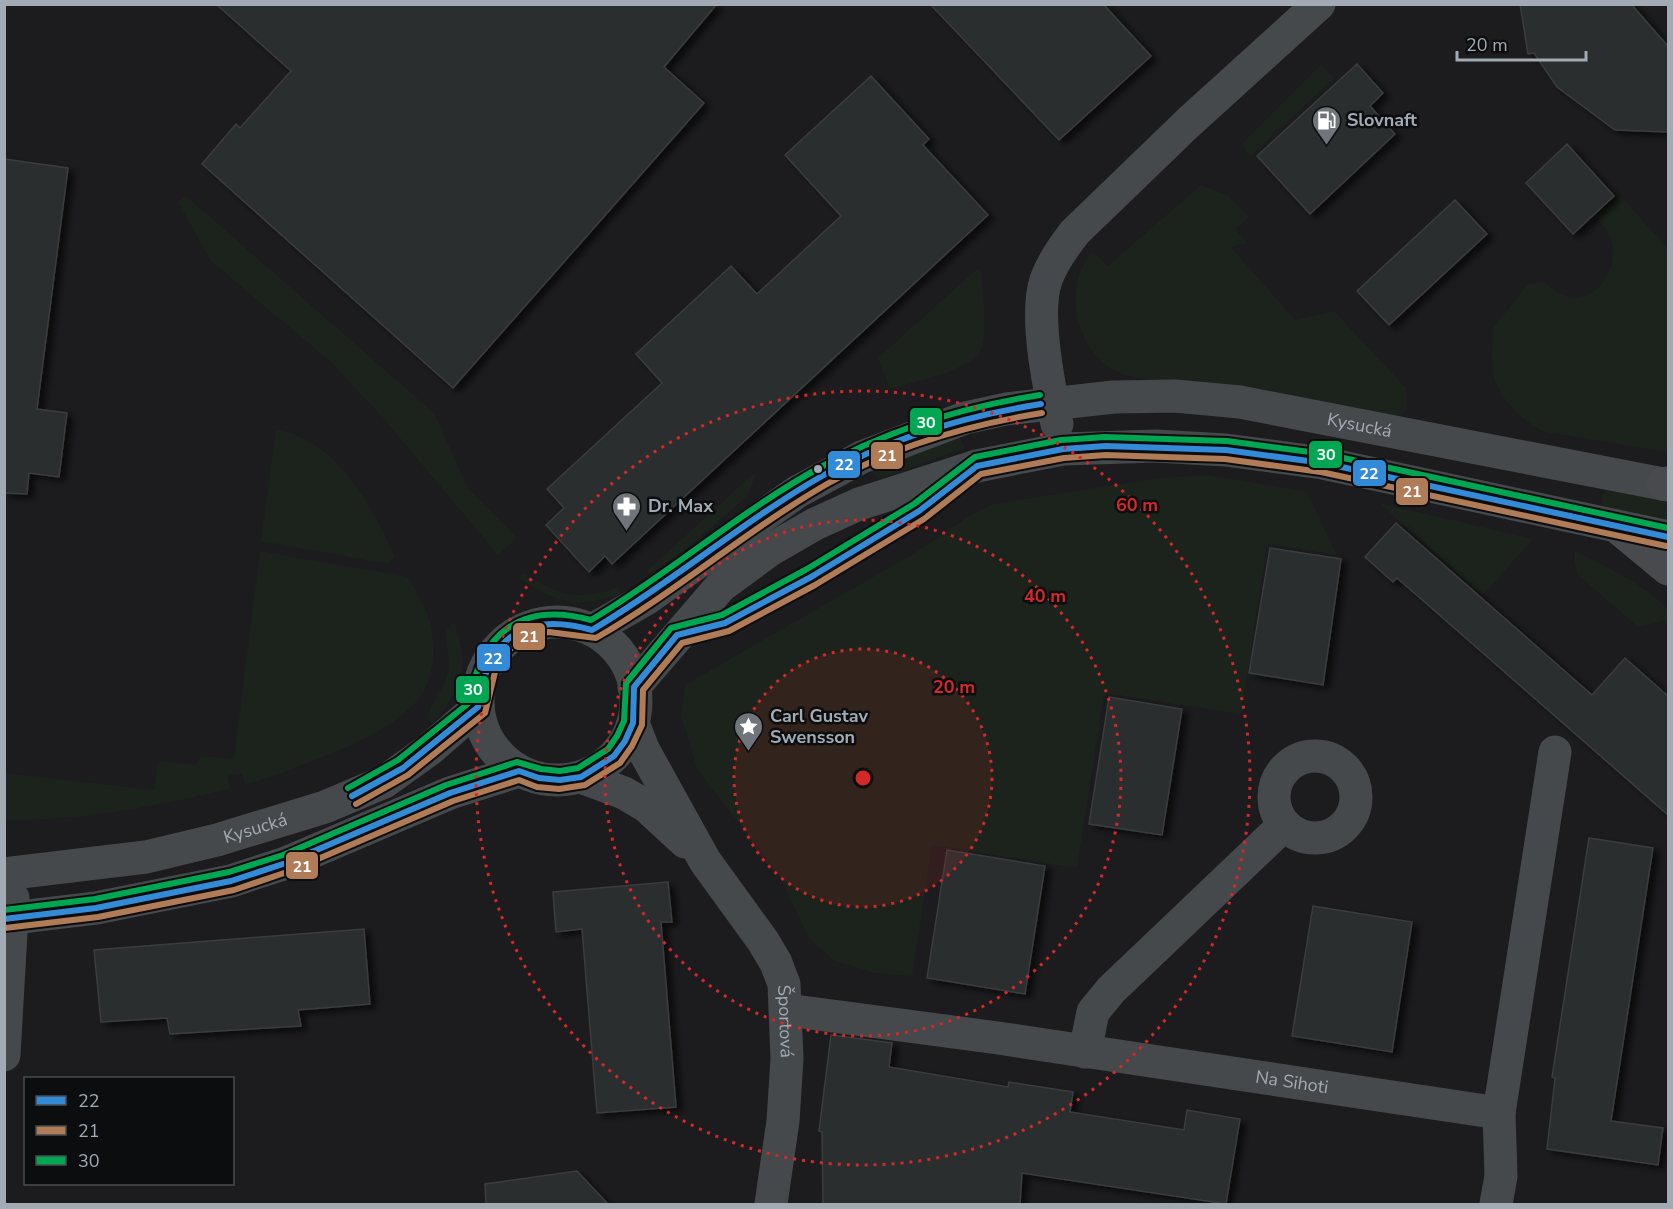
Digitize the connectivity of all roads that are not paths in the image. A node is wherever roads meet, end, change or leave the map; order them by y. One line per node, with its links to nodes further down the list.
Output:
1 (1319, 4): 2 (street)
2 (1053, 403): 3 (street); 4 (street, Kysucká); 8 (street, Kysucká)
3 (1063, 449): 5 (street); 9 (street)
4 (1667, 484)
5 (1616, 526): 6 (street); 7 (main road)
6 (1668, 537)
7 (1668, 569)
8 (592, 630): 9 (street); 10 (street)
9 (634, 687): 11 (street)
10 (478, 707): 13 (street); 17 (street, Kysucká)
11 (633, 723): 14 (street); 16 (street, Športová)
12 (1555, 752): 22 (street)
13 (519, 771): 14 (street); 18 (street)
14 (581, 777): 16 (street, Športová)
15 (1284, 825): 20 (street)
16 (705, 861): 19 (street, Športová)
17 (10, 874): 18 (street)
18 (8, 919): 21 (street)
19 (787, 1010): 20 (street, Na Sihoti); 23 (street, Športová)
20 (1084, 1052): 22 (street, Na Sihoti)
21 (4, 1055)
22 (1499, 1113): 24 (street)
23 (771, 1204)
24 (1496, 1204)

